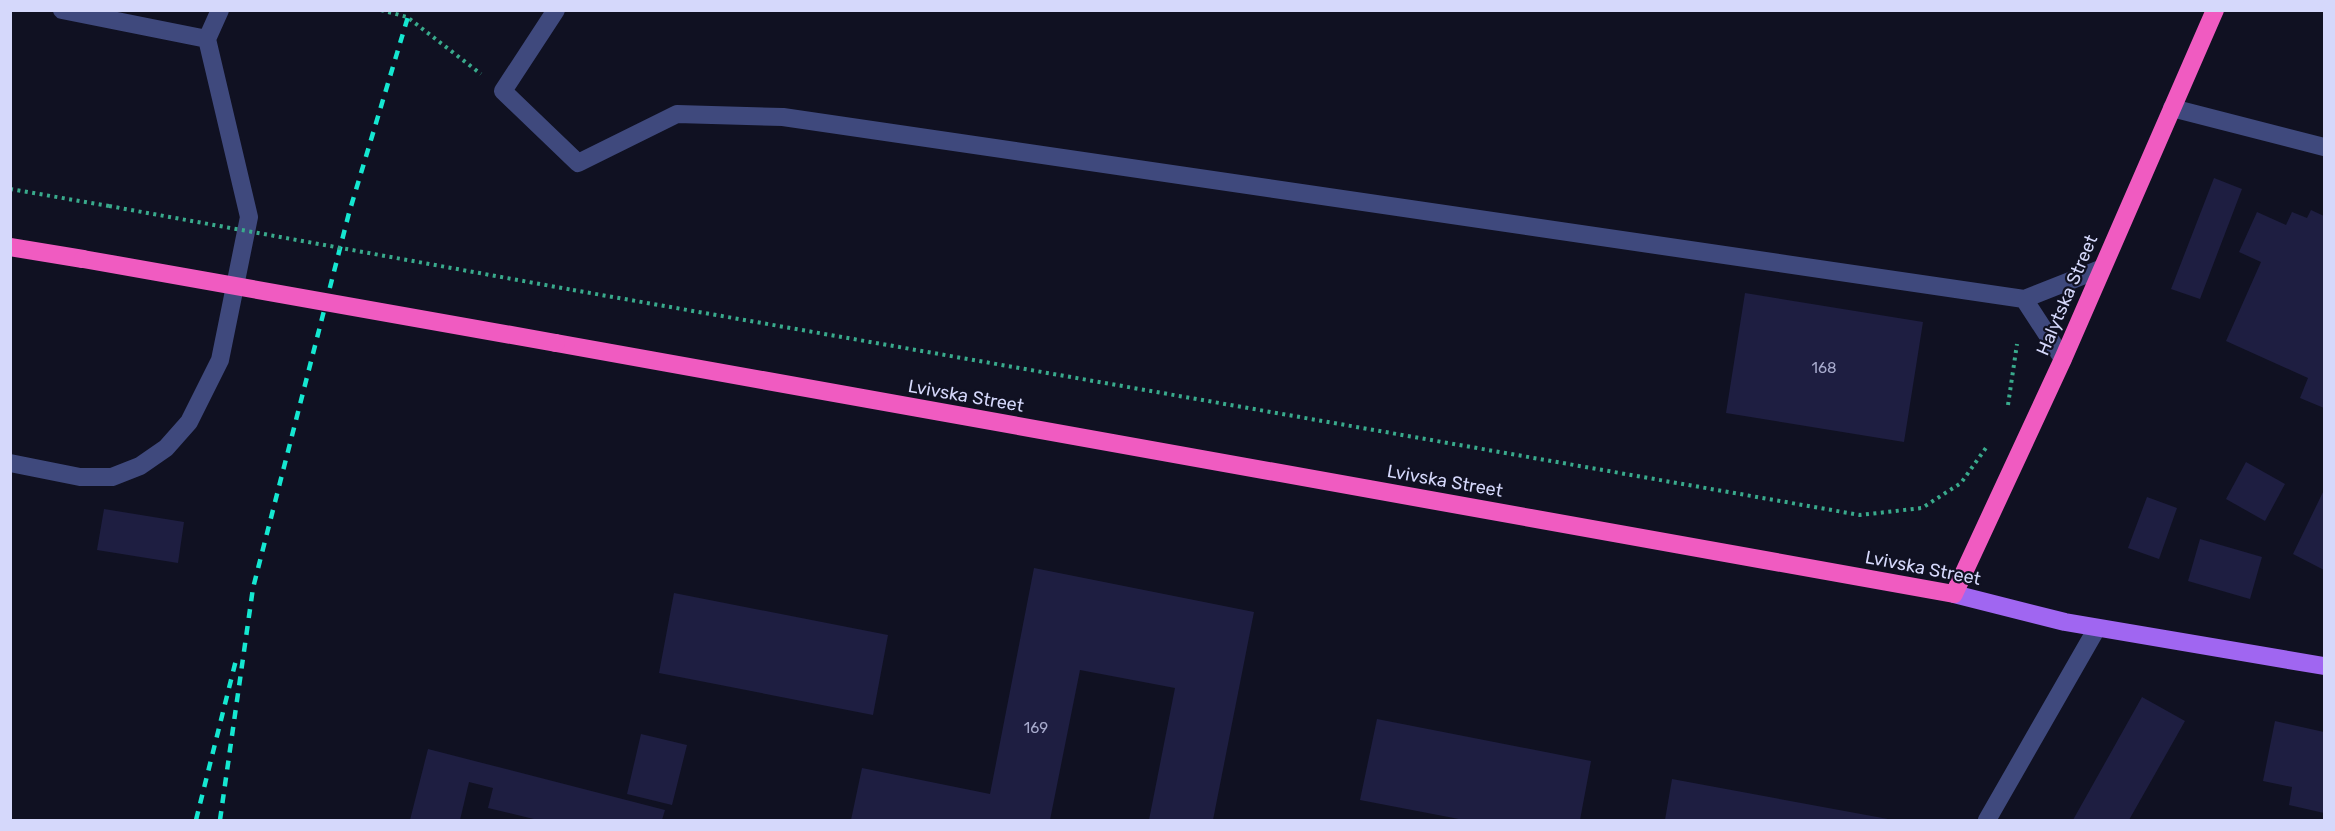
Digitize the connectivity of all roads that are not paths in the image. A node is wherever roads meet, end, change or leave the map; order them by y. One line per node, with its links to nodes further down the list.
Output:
1 (62, 10): 5 (street)
2 (220, 10): 5 (street)
3 (556, 10): 10 (street)
4 (2215, 11): 6 (highway, Halytska Street)
5 (207, 39): 12 (street)
6 (2172, 108): 7 (street); 9 (highway, Halytska Street)
7 (2325, 147)
8 (10, 247): 13 (highway, Lvivska Street, bridge)
9 (2100, 269): 10 (street); 11 (highway, Halytska Street)
10 (2024, 299): 11 (street)
11 (2063, 359): 13 (highway, Halytska Street)
12 (10, 463)
13 (1954, 594): 14 (main road, Lvivska Street)
14 (2097, 628): 15 (main road, Lvivska Street); 16 (street)
15 (2325, 666)
16 (1987, 820)

